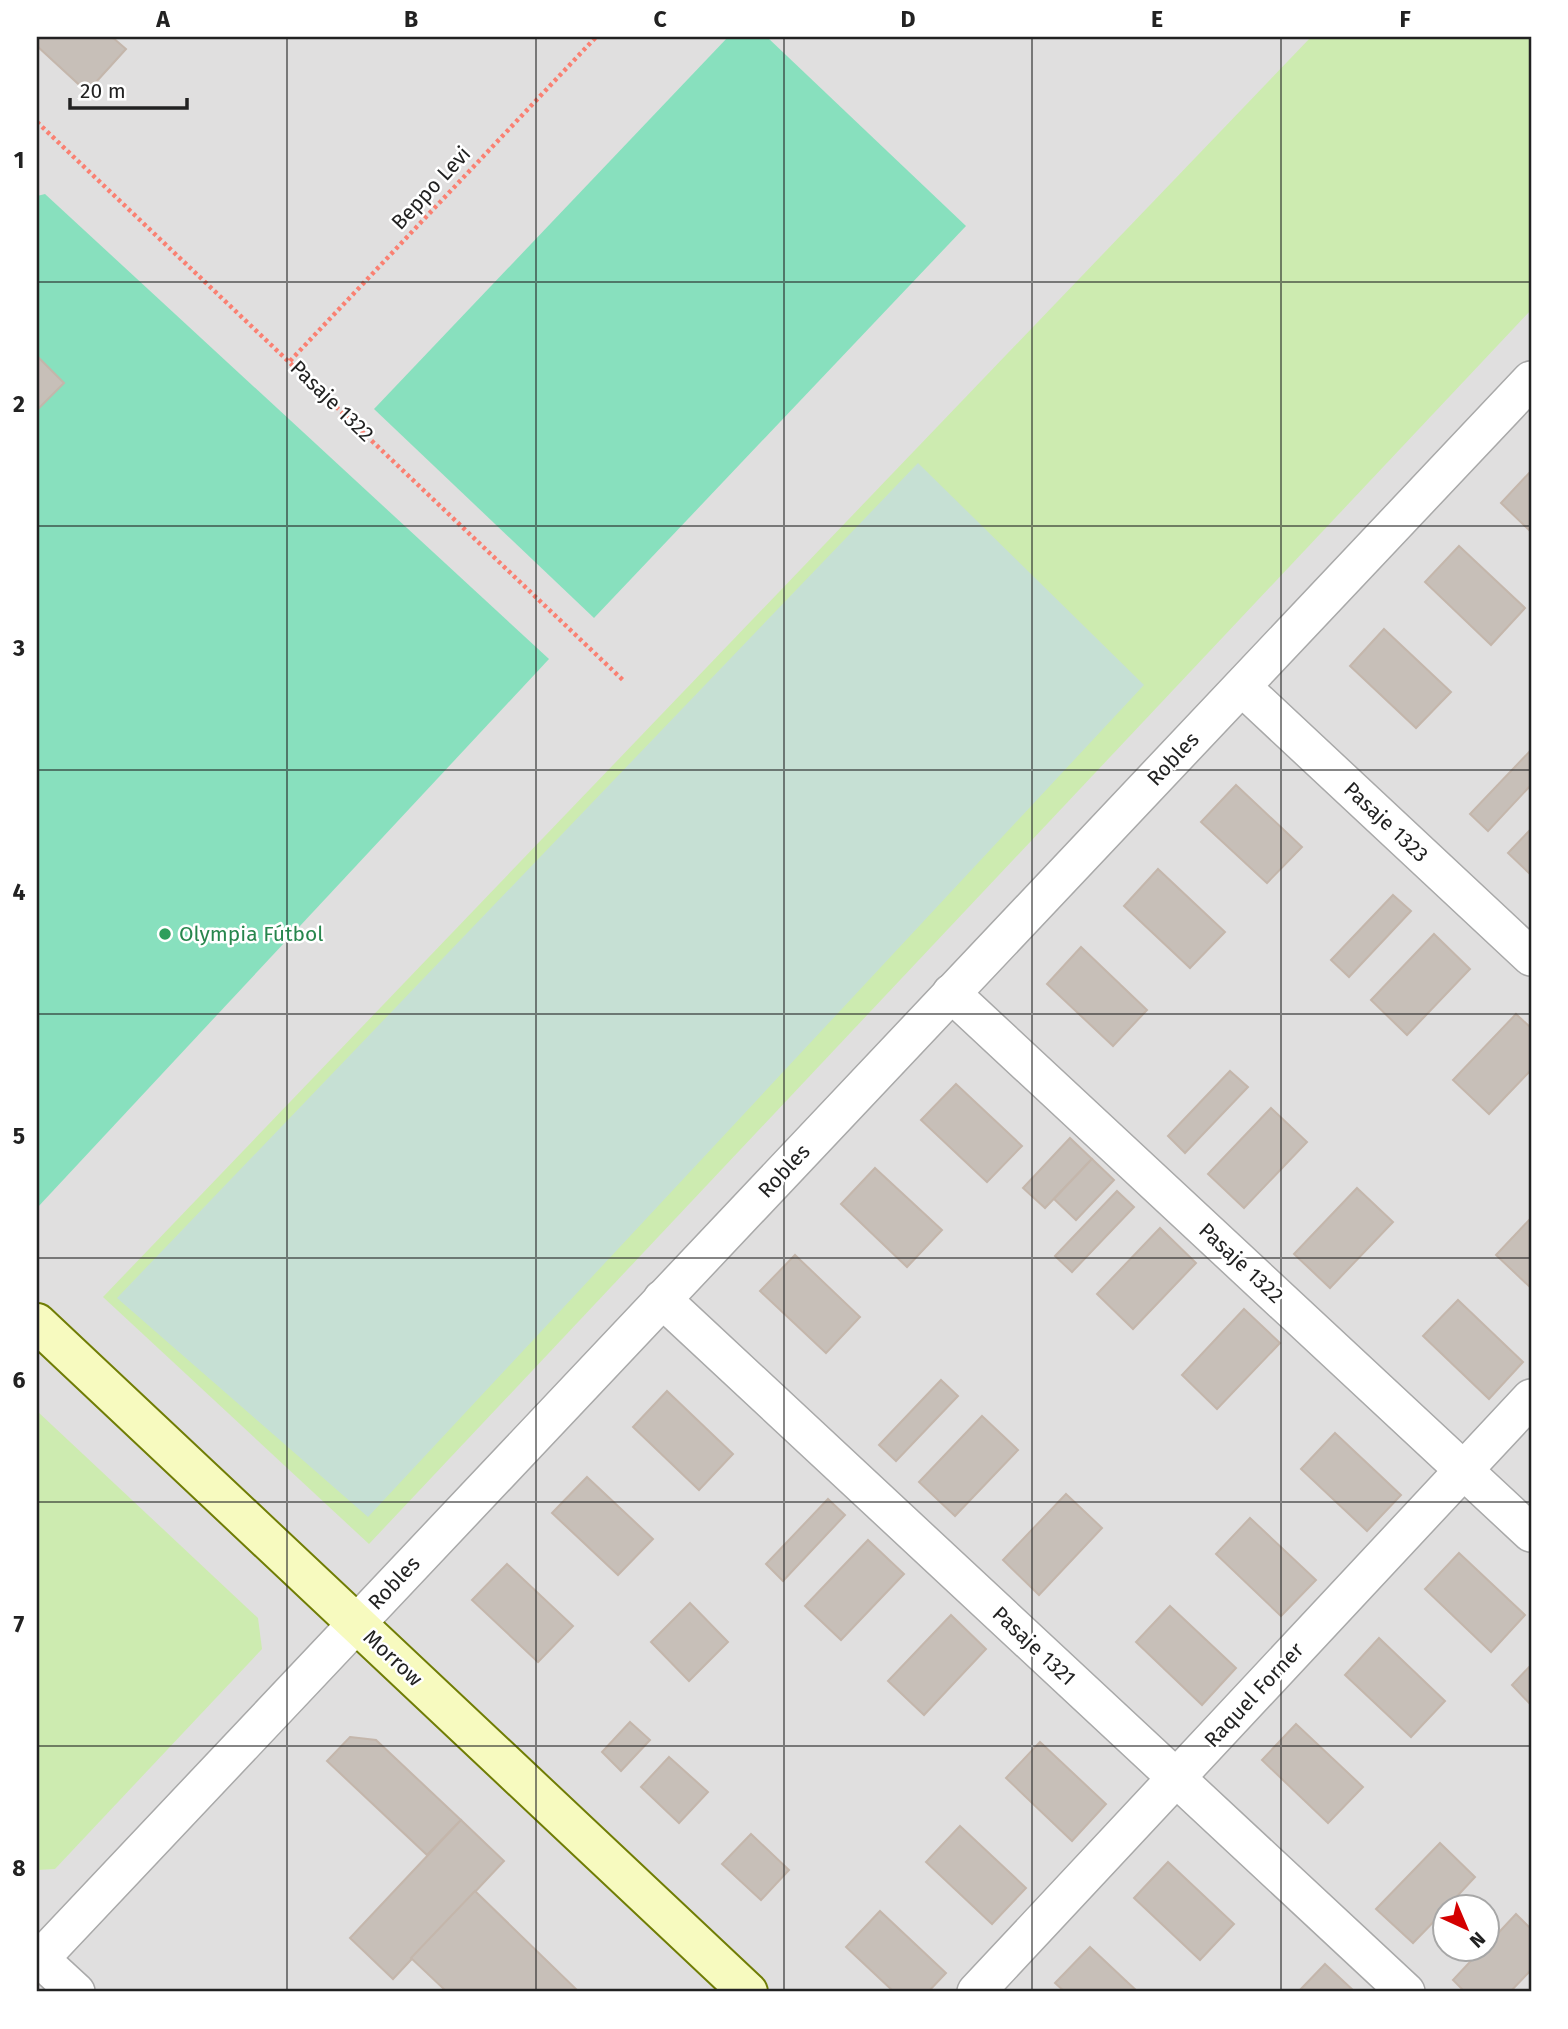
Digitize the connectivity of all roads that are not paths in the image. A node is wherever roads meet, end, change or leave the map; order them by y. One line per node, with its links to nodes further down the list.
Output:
1 (1531, 380): 2 (street, Robles)
2 (1242, 687): 3 (street, Pasaje 1323); 4 (street, Robles)
3 (1531, 957)
4 (951, 993): 5 (street, Robles); 8 (street, Pasaje 1322)
5 (662, 1299): 10 (street, Robles); 11 (street, Pasaje 1321)
6 (37, 1323): 10 (street, Morrow)
7 (1531, 1398): 8 (street, Raquel Forner)
8 (1464, 1470): 9 (street, Pasaje 1322); 11 (street, Raquel Forner)
9 (1531, 1533)
10 (356, 1623): 12 (street, Robles); 14 (street, Morrow)
11 (1176, 1778): 15 (street, Raquel Forner); 16 (street, Pasaje 1321)
12 (38, 1959): 13 (street)
13 (76, 1992)
14 (748, 1992)
15 (976, 1992)
16 (1406, 1992)

